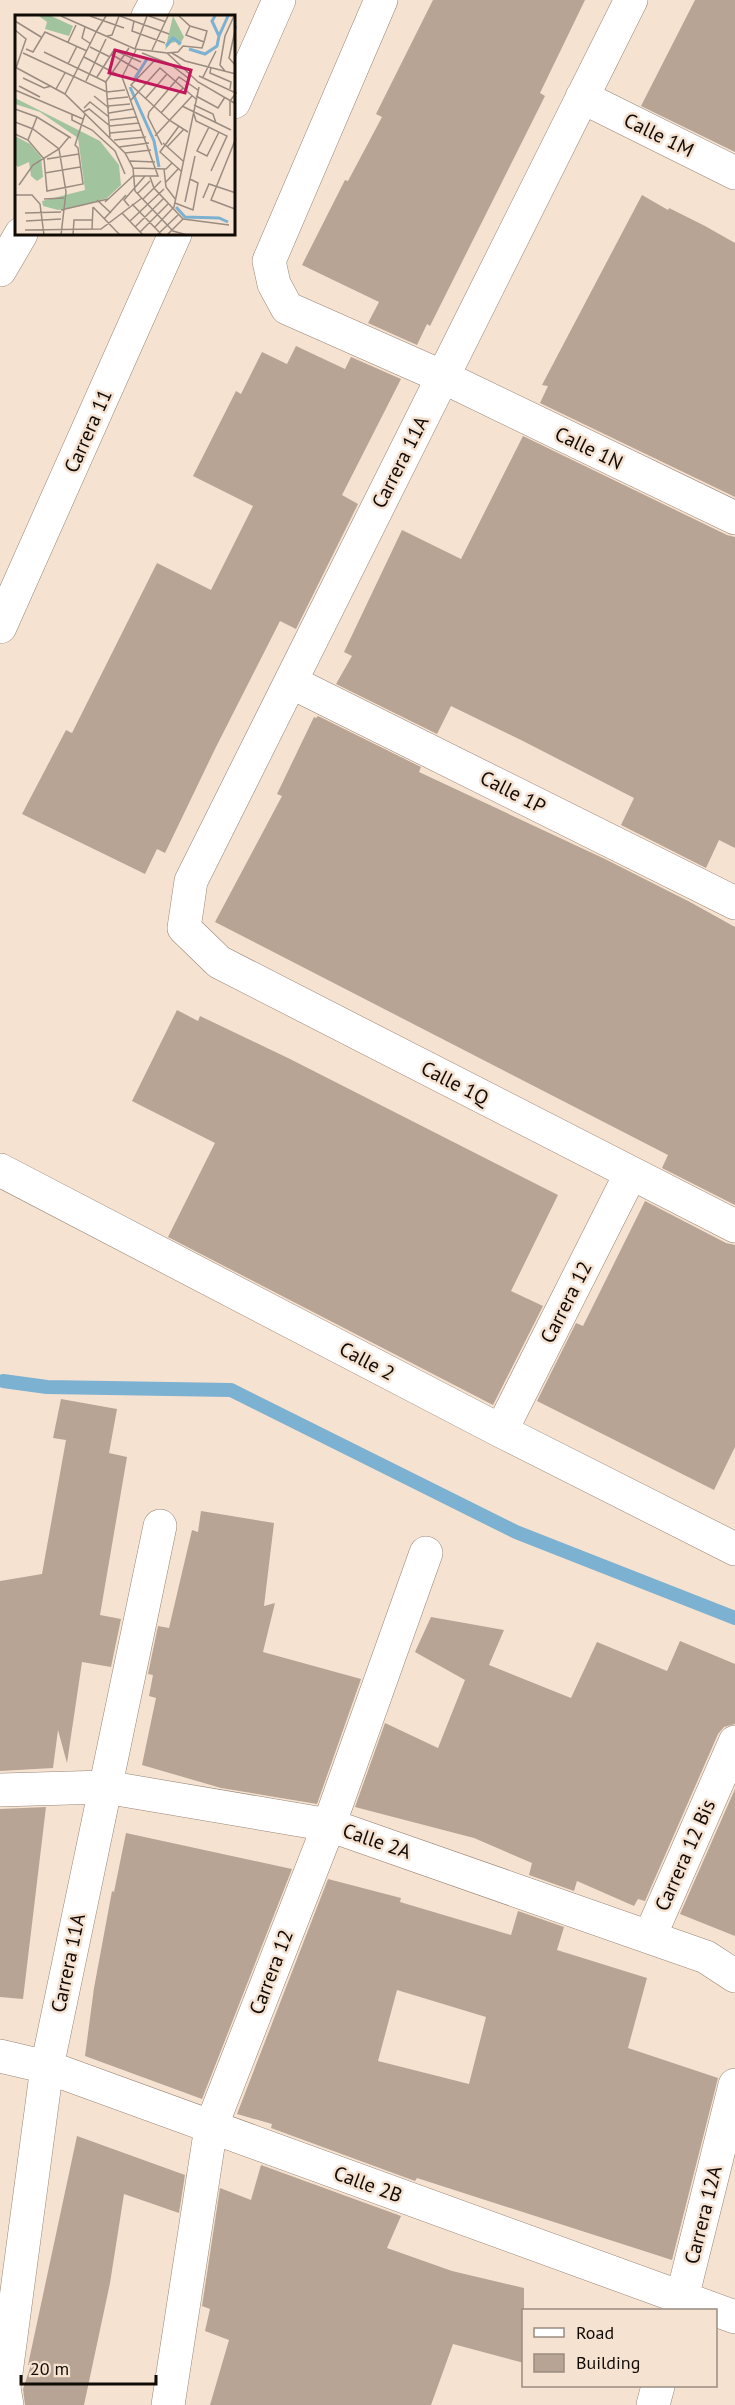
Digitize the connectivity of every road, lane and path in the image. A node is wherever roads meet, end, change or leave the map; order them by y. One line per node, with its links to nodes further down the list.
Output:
1 (157, 0): 5 (street)
2 (279, 0): 6 (street)
3 (381, 0): 12 (street, Calle 1N)
4 (631, 0): 7 (street, Carrera 11A)
5 (149, 15)
6 (236, 97)
7 (582, 97): 8 (street, Calle 1M); 12 (street, Carrera 11A)
8 (735, 173)
9 (20, 236): 11 (street)
10 (174, 236): 14 (street, Carrera 11)
11 (0, 270)
12 (443, 377): 13 (street, Calle 1N); 15 (street, Carrera 11A)
13 (735, 518)
14 (0, 627)
15 (291, 682): 16 (street, Calle 1P); 17 (street, Carrera 11A)
16 (735, 903)
17 (184, 928): 19 (street, Calle 1Q)
18 (0, 1170): 21 (street, Calle 2)
19 (631, 1173): 20 (street, Calle 1Q); 21 (street, Carrera 12)
20 (735, 1226)
21 (501, 1431): 23 (street, Calle 2)
22 (160, 1526): 26 (street, Carrera 11A)
23 (735, 1549)
24 (426, 1553): 28 (street, Carrera 12)
25 (735, 1742): 29 (street, Carrera 12 Bis)
26 (105, 1787): 27 (street, Calle 2A); 28 (street, Calle 2A); 32 (street, Carrera 11A)
27 (0, 1790)
28 (329, 1825): 29 (street, Calle 2A); 34 (street, Carrera 12)
29 (650, 1936): 30 (street, Calle 2A)
30 (735, 1976)
31 (0, 2056): 32 (street, Calle 2B)
32 (46, 2067): 34 (street, Calle 2B); 40 (street, Carrera 11A)
33 (735, 2085): 35 (street, Carrera 12A)
34 (211, 2127): 35 (street, Calle 2B); 41 (street, Carrera 12)
35 (681, 2304): 36 (street, Calle 2B)
36 (702, 2309)
37 (717, 2313): 38 (street, Calle 2B)
38 (735, 2317)
39 (658, 2387): 42 (street)
40 (7, 2405)
41 (168, 2405)
42 (653, 2405)

